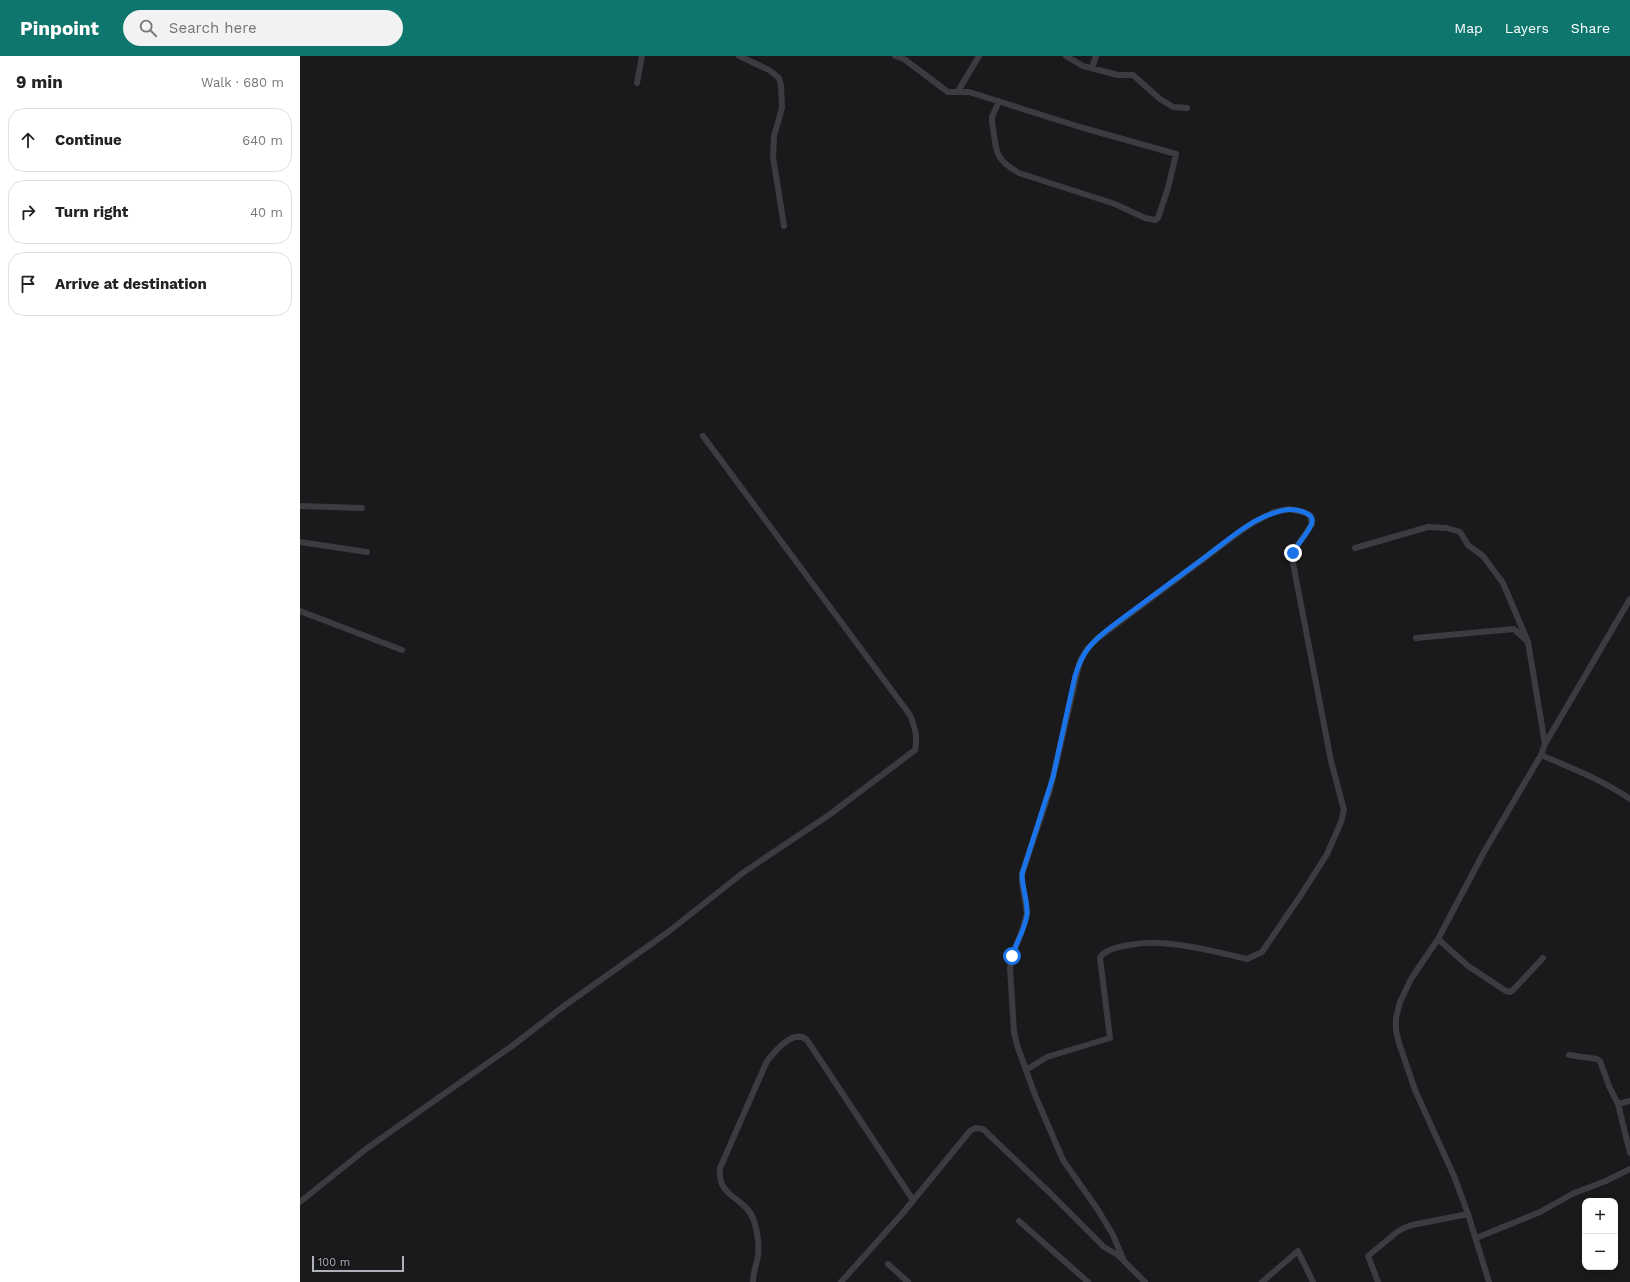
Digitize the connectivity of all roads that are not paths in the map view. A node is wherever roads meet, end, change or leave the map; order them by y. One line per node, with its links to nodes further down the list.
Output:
1 (642, 56): 9 (street)
2 (739, 56): 13 (street)
3 (895, 56): 7 (street)
4 (979, 56): 10 (street)
5 (1066, 56): 8 (street)
6 (1096, 56): 8 (street)
7 (904, 57): 10 (street)
8 (1092, 68): 12 (street)
9 (637, 83)
10 (958, 91): 11 (street)
11 (999, 101): 11 (street)
12 (1187, 108)
13 (784, 226)
14 (703, 436): 37 (street)
15 (300, 506): 16 (street)
16 (362, 508)
17 (300, 542): 19 (street)
18 (1355, 548): 23 (street)
19 (367, 552)
20 (1630, 598): 25 (street)
21 (300, 611): 24 (street)
22 (1416, 638): 23 (street)
23 (1528, 642): 25 (street)
24 (402, 650)
25 (1544, 744): 26 (street)
26 (1541, 755): 27 (street); 28 (street)
27 (1630, 799)
28 (1438, 939): 29 (street); 38 (street)
29 (1543, 958)
30 (1569, 1055): 33 (street)
31 (1026, 1070): 31 (street); 41 (street)
32 (1630, 1100): 33 (street)
33 (1618, 1104): 34 (street)
34 (1630, 1154)
35 (1630, 1169): 40 (street)
36 (913, 1200): 41 (street); 43 (street); 44 (street)
37 (300, 1202)
38 (1468, 1214): 40 (street); 50 (street)
39 (1019, 1221): 46 (street)
40 (1476, 1238): 51 (street)
41 (1124, 1261): 47 (street)
42 (888, 1264): 45 (street)
43 (753, 1282)
44 (841, 1282)
45 (908, 1282)
46 (1088, 1282)
47 (1144, 1282)
48 (1262, 1282): 49 (street)
49 (1313, 1282)
50 (1378, 1282)
51 (1489, 1282)

